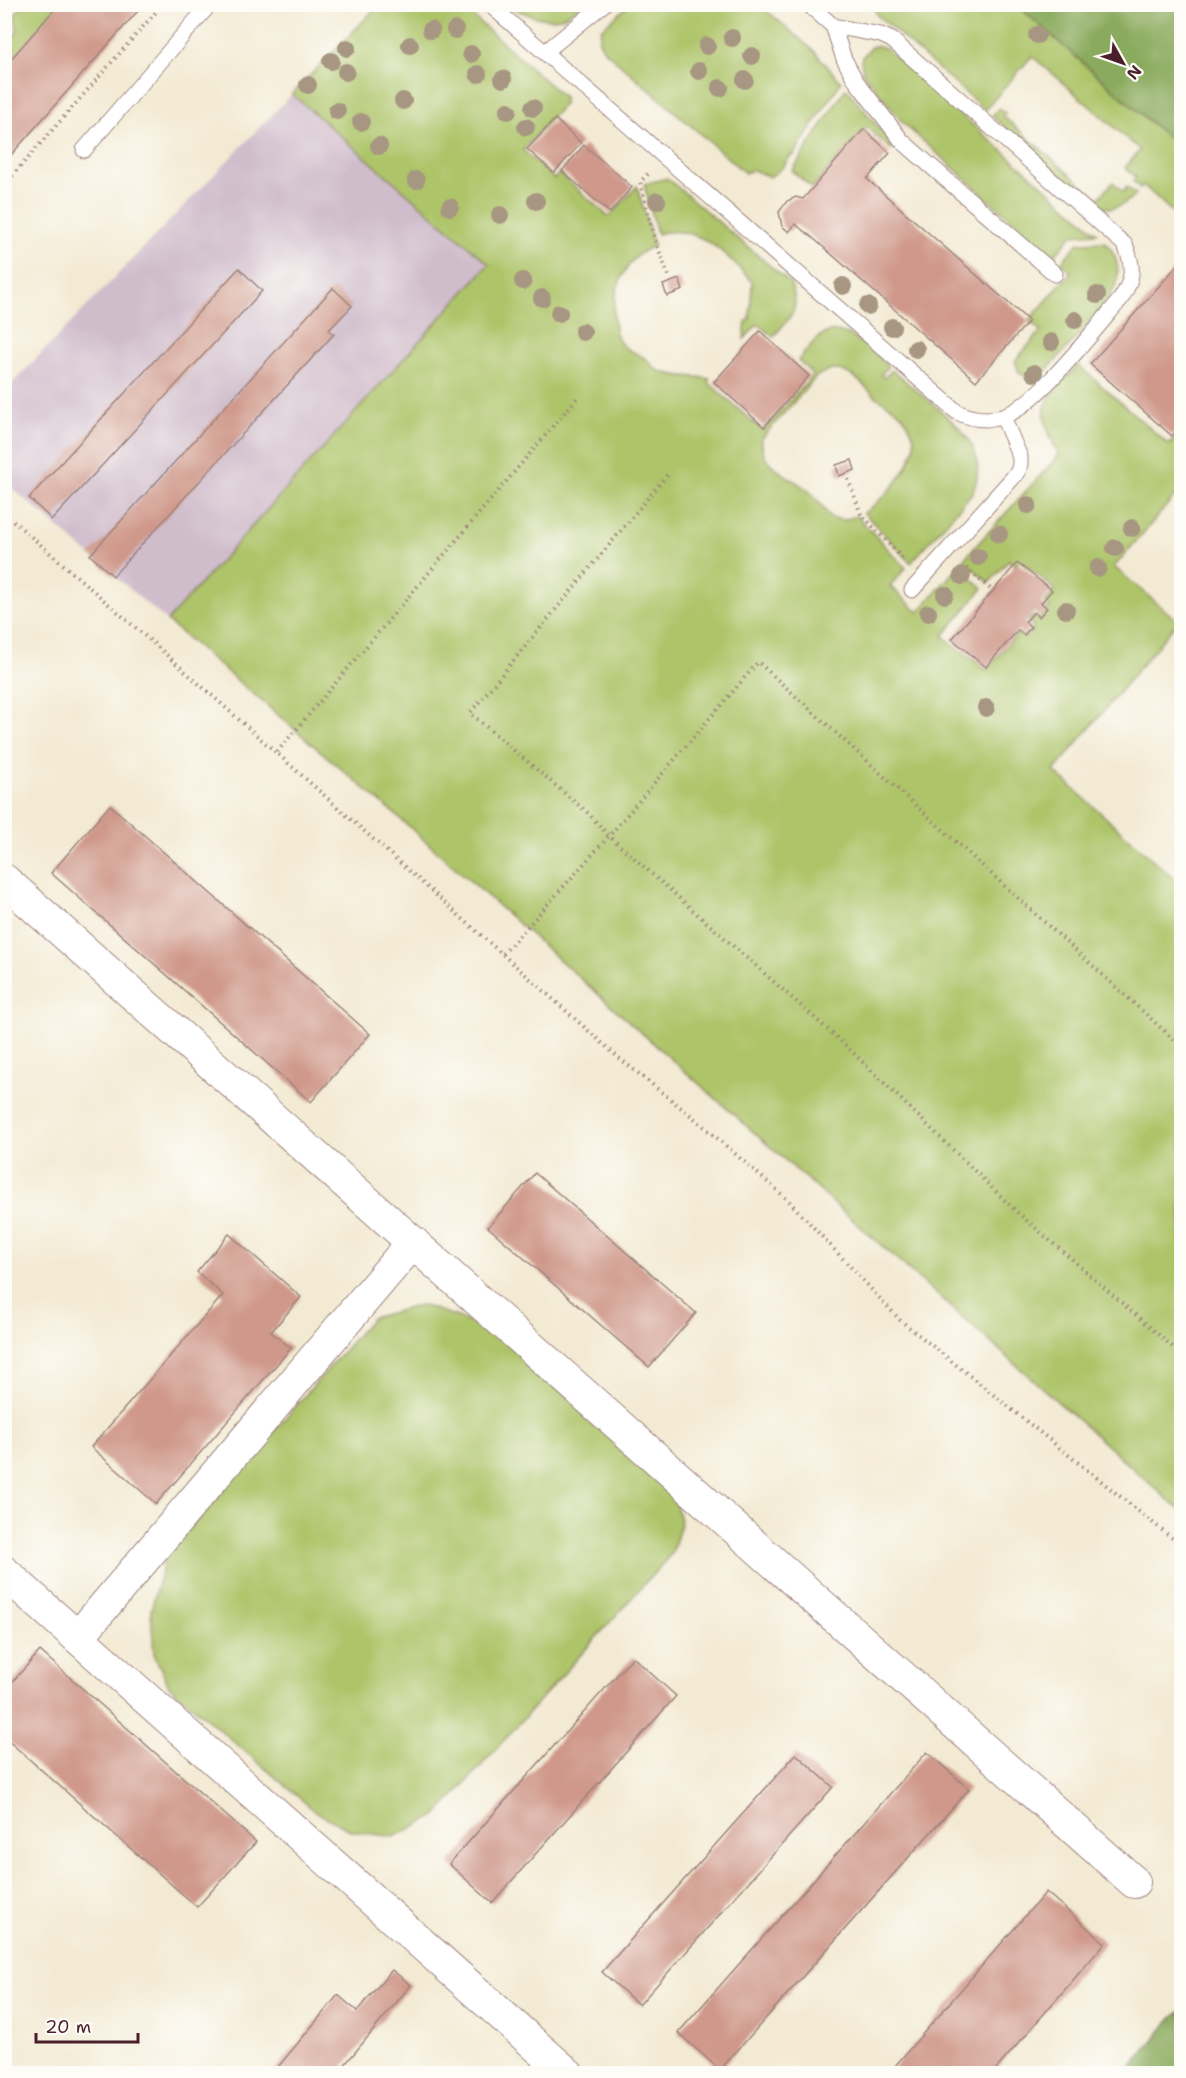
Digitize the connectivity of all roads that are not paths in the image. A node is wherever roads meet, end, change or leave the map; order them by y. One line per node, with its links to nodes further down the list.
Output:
1 (210, 4): 7 (lane)
2 (489, 4): 6 (lane)
3 (604, 4): 6 (lane)
4 (808, 4): 5 (lane)
5 (833, 26): 8 (lane); 9 (lane)
6 (545, 52): 9 (lane)
7 (84, 150)
8 (1055, 274)
9 (1003, 417): 10 (lane)
10 (917, 584)
11 (4, 880): 12 (street)
12 (413, 1242): 14 (street); 15 (street)
13 (4, 1572): 14 (street)
14 (78, 1637): 16 (street)
15 (1134, 1882)
16 (568, 2073)

